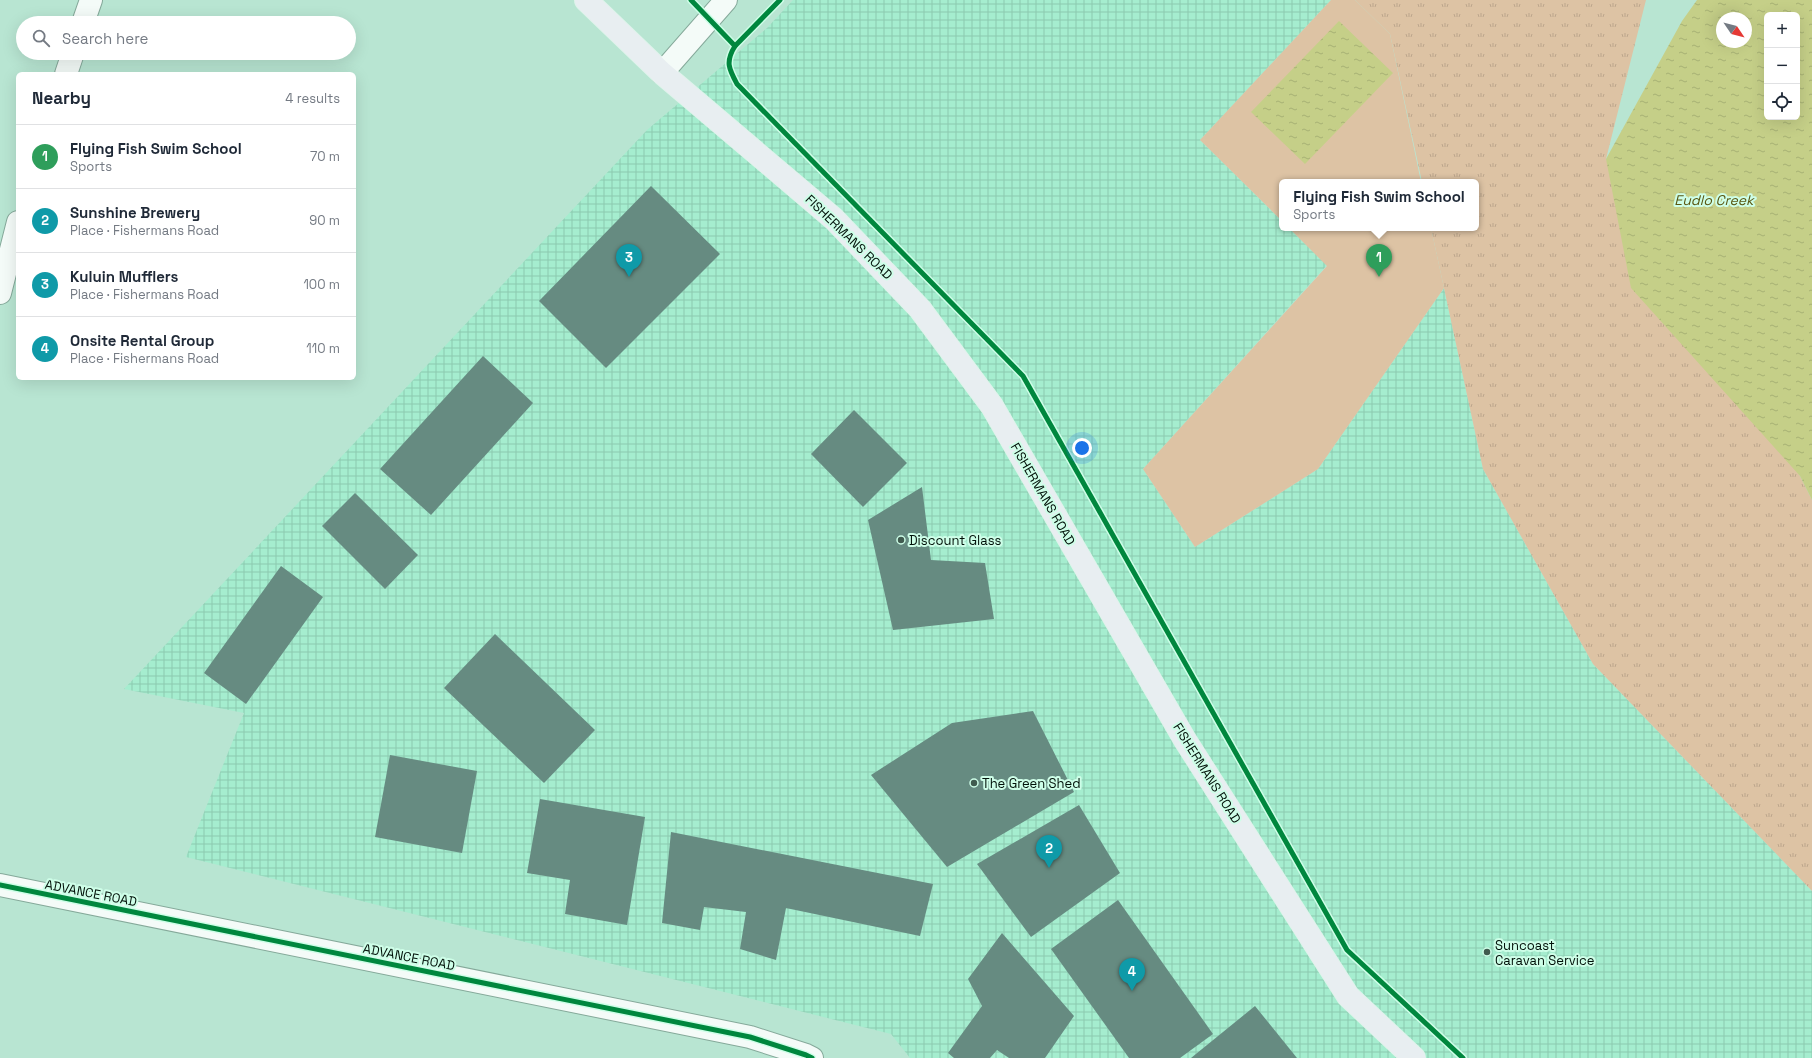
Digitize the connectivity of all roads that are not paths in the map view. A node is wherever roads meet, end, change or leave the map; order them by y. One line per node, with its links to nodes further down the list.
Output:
1 (91, 0): 4 (street)
2 (586, 0): 7 (main road, FISHERMANS ROAD)
3 (726, 0): 7 (street)
4 (85, 16)
5 (71, 60): 6 (street)
6 (67, 72)
7 (662, 73): 12 (main road, FISHERMANS ROAD)
8 (16, 230): 9 (street)
9 (0, 293)
10 (0, 885): 11 (street, ADVANCE ROAD)
11 (812, 1058)
12 (1414, 1058)

